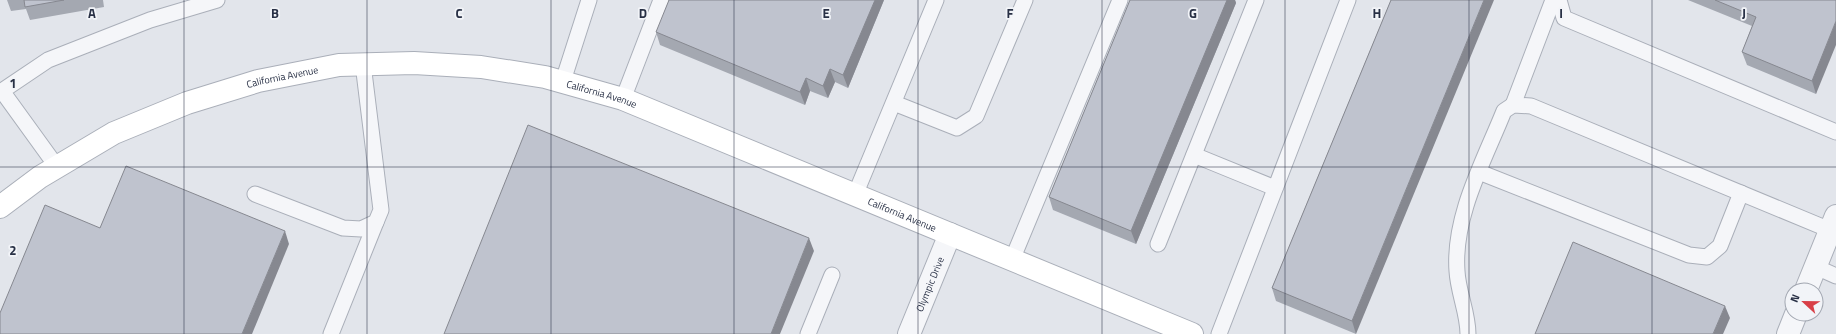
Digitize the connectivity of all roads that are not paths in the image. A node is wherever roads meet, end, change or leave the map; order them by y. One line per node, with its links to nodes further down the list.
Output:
1 (217, 0): 13 (lane)
2 (589, 0): 12 (lane)
3 (661, 0): 14 (lane)
4 (936, 0): 15 (lane)
5 (1025, 0): 15 (lane)
6 (1120, 0): 30 (lane)
7 (1256, 0): 18 (lane)
8 (1348, 0): 21 (lane)
9 (1554, 0): 16 (lane)
10 (1559, 0): 17 (lane)
11 (363, 64): 12 (main road, California Avenue); 19 (main road, California Avenue); 26 (lane)
12 (563, 81): 14 (main road, California Avenue)
13 (1, 90): 19 (lane)
14 (623, 99): 24 (main road, California Avenue)
15 (894, 103): 24 (lane)
16 (1513, 105): 20 (lane); 22 (lane)
17 (1836, 132)
18 (1194, 155): 21 (lane); 29 (lane)
19 (57, 166): 25 (main road, California Avenue)
20 (1479, 172): 22 (lane); 41 (lane)
21 (1275, 188): 40 (lane)
22 (1741, 193): 27 (lane)
23 (255, 194): 26 (lane)
24 (855, 195): 28 (main road, California Avenue)
25 (0, 207)
26 (376, 222): 37 (lane)
27 (1833, 223): 31 (street)
28 (950, 234): 30 (main road, California Avenue); 39 (street, Olympic Drive)
29 (1158, 244)
30 (1012, 260): 36 (main road, California Avenue)
31 (1816, 267): 33 (lane); 34 (street)
32 (832, 275): 38 (lane)
33 (1836, 276)
34 (1809, 282)
35 (1793, 322): 42 (street)
36 (1182, 332)
37 (331, 334)
38 (808, 334)
39 (909, 334)
40 (1219, 334)
41 (1468, 334)
42 (1788, 334)

